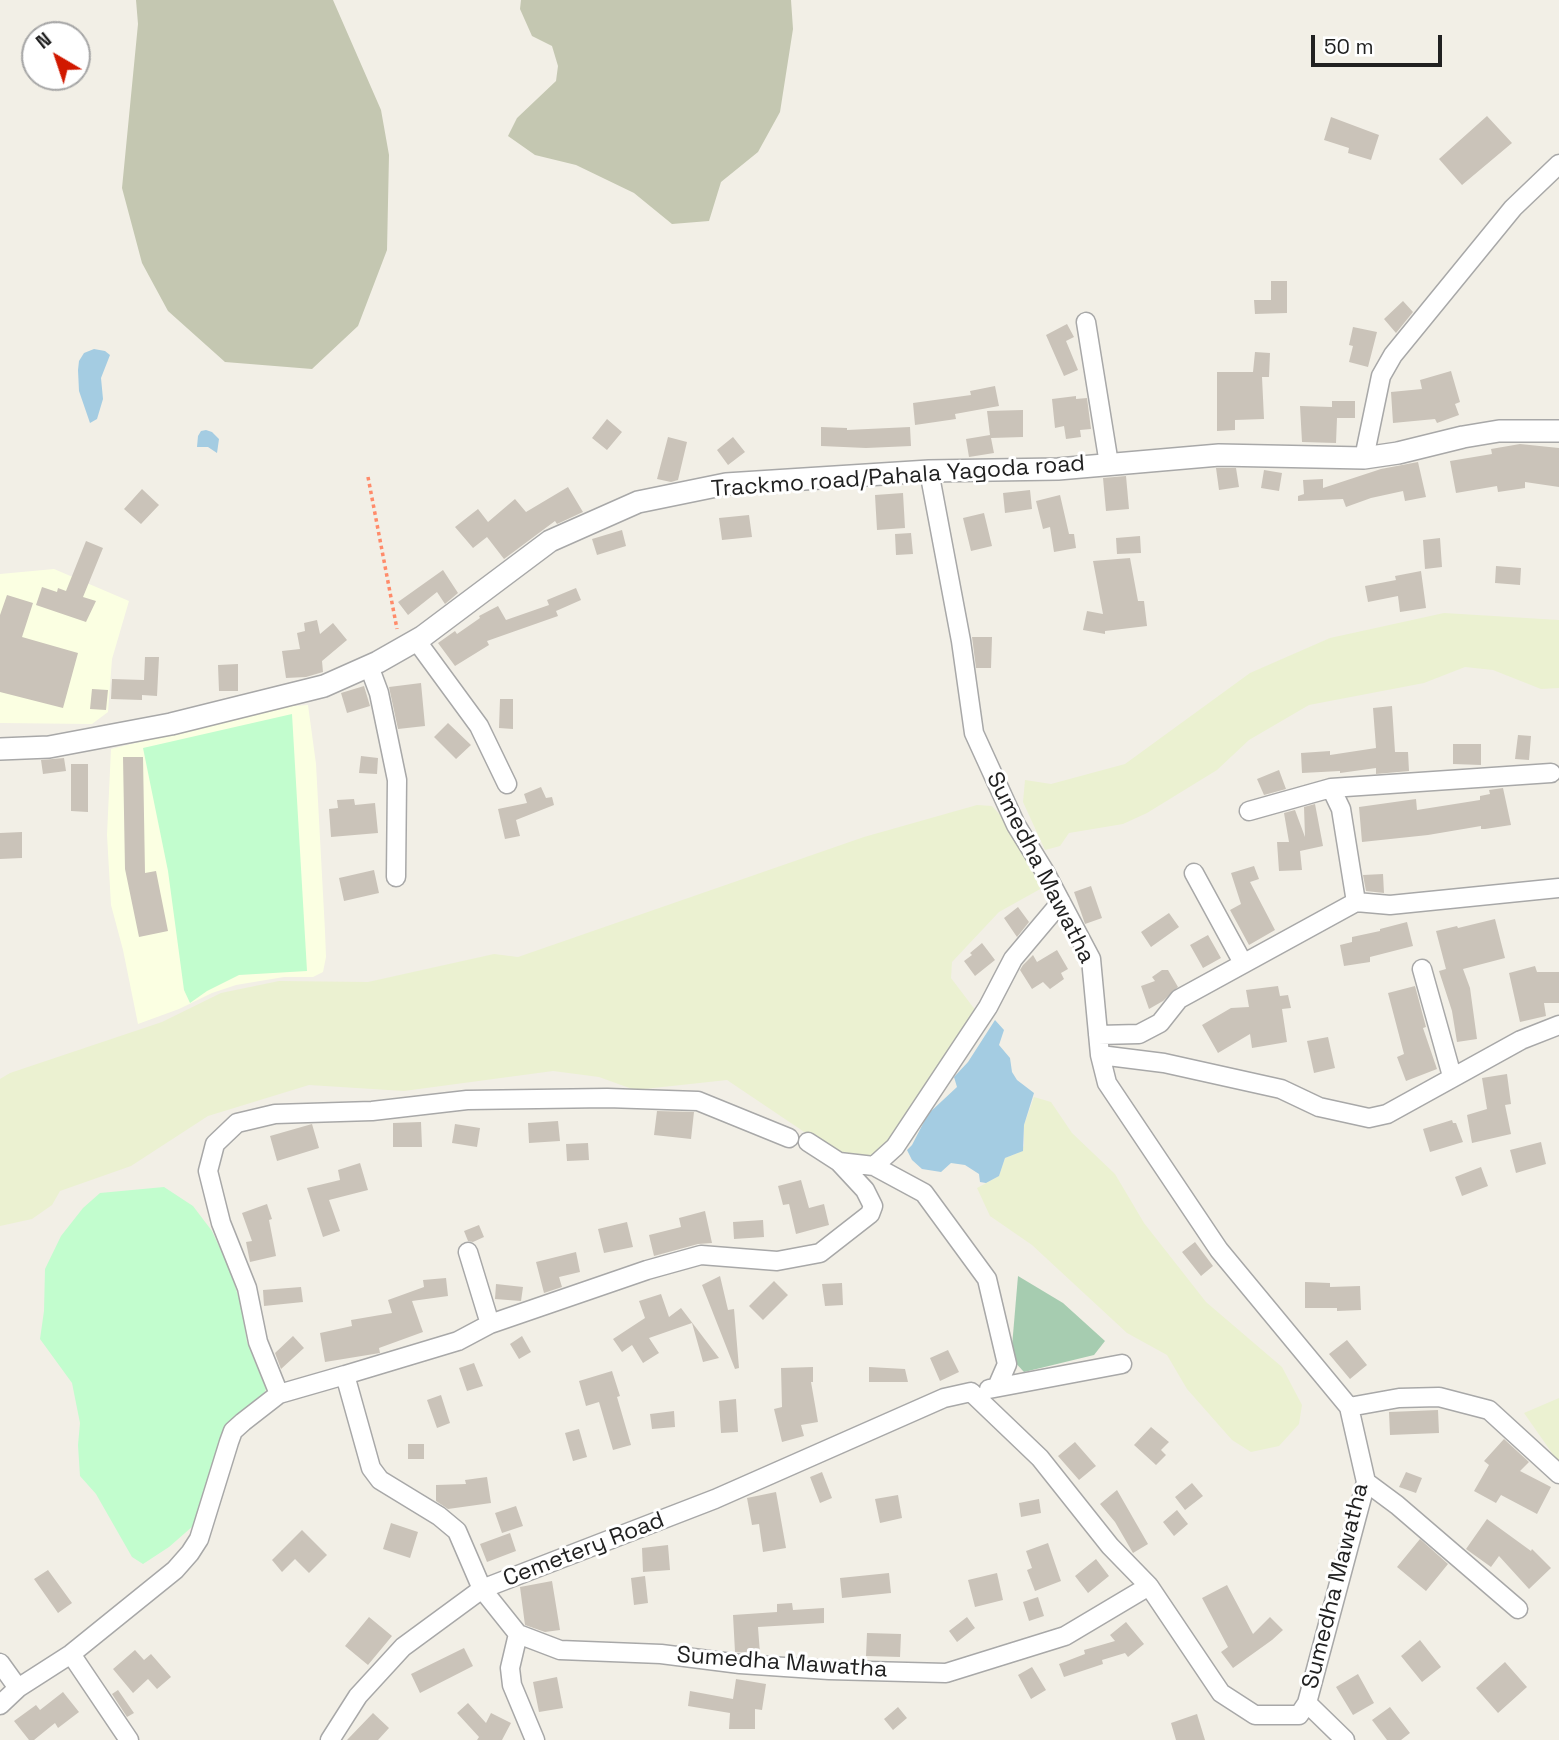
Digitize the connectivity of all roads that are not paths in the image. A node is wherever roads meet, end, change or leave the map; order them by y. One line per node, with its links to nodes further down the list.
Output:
1 (1559, 164): 4 (street)
2 (1086, 321): 5 (street)
3 (1559, 431): 4 (street, Trackmo road/Pahala Yagoda road)
4 (1364, 458): 5 (street, Trackmo road/Pahala Yagoda road)
5 (1109, 464): 6 (street, Trackmo road/Pahala Yagoda road)
6 (929, 471): 7 (street, Trackmo road/Pahala Yagoda road); 17 (street, Sumedha Mawatha)
7 (409, 644): 8 (street, Trackmo road/Pahala Yagoda road); 11 (street)
8 (369, 666): 9 (street, Trackmo road/Pahala Yagoda road); 15 (street)
9 (0, 749)
10 (1551, 773): 12 (street)
11 (507, 784)
12 (1331, 788): 13 (street); 18 (street)
13 (1249, 811)
14 (1194, 873): 19 (street)
15 (396, 877)
16 (1559, 888): 18 (street)
17 (1061, 902): 22 (street, Sumedha Mawatha); 28 (street)
18 (1356, 902): 19 (street)
19 (1243, 963): 22 (street)
20 (1422, 969): 24 (street)
21 (1558, 1029): 24 (street)
22 (1098, 1035): 23 (street, Sumedha Mawatha)
23 (1100, 1055): 24 (street); 36 (street, Sumedha Mawatha)
24 (1452, 1076)
25 (789, 1138): 35 (street)
26 (808, 1142): 27 (street)
27 (839, 1162): 28 (street); 30 (street)
28 (874, 1166): 33 (street)
29 (468, 1252): 30 (street)
30 (490, 1324): 32 (street)
31 (1122, 1364): 33 (street, Cemetery Road)
32 (345, 1375): 35 (street); 40 (street, Cemetery Road)
33 (997, 1387): 34 (street, Cemetery Road)
34 (971, 1392): 39 (street); 40 (street, Cemetery Road)
35 (279, 1394): 43 (street)
36 (1349, 1407): 37 (street); 38 (street, Sumedha Mawatha)
37 (1559, 1474)
38 (1366, 1482): 41 (street); 46 (street, Sumedha Mawatha)
39 (1149, 1586): 42 (street, Sumedha Mawatha); 46 (street, Sumedha Mawatha)
40 (482, 1589): 42 (street); 49 (street)
41 (1518, 1609)
42 (518, 1634): 50 (street)
43 (71, 1654): 45 (street); 48 (street)
44 (0, 1663): 45 (street)
45 (18, 1688): 47 (street)
46 (1307, 1703): 51 (street)
47 (0, 1705)
48 (129, 1740)
49 (330, 1740)
50 (535, 1740)
51 (1345, 1740)

